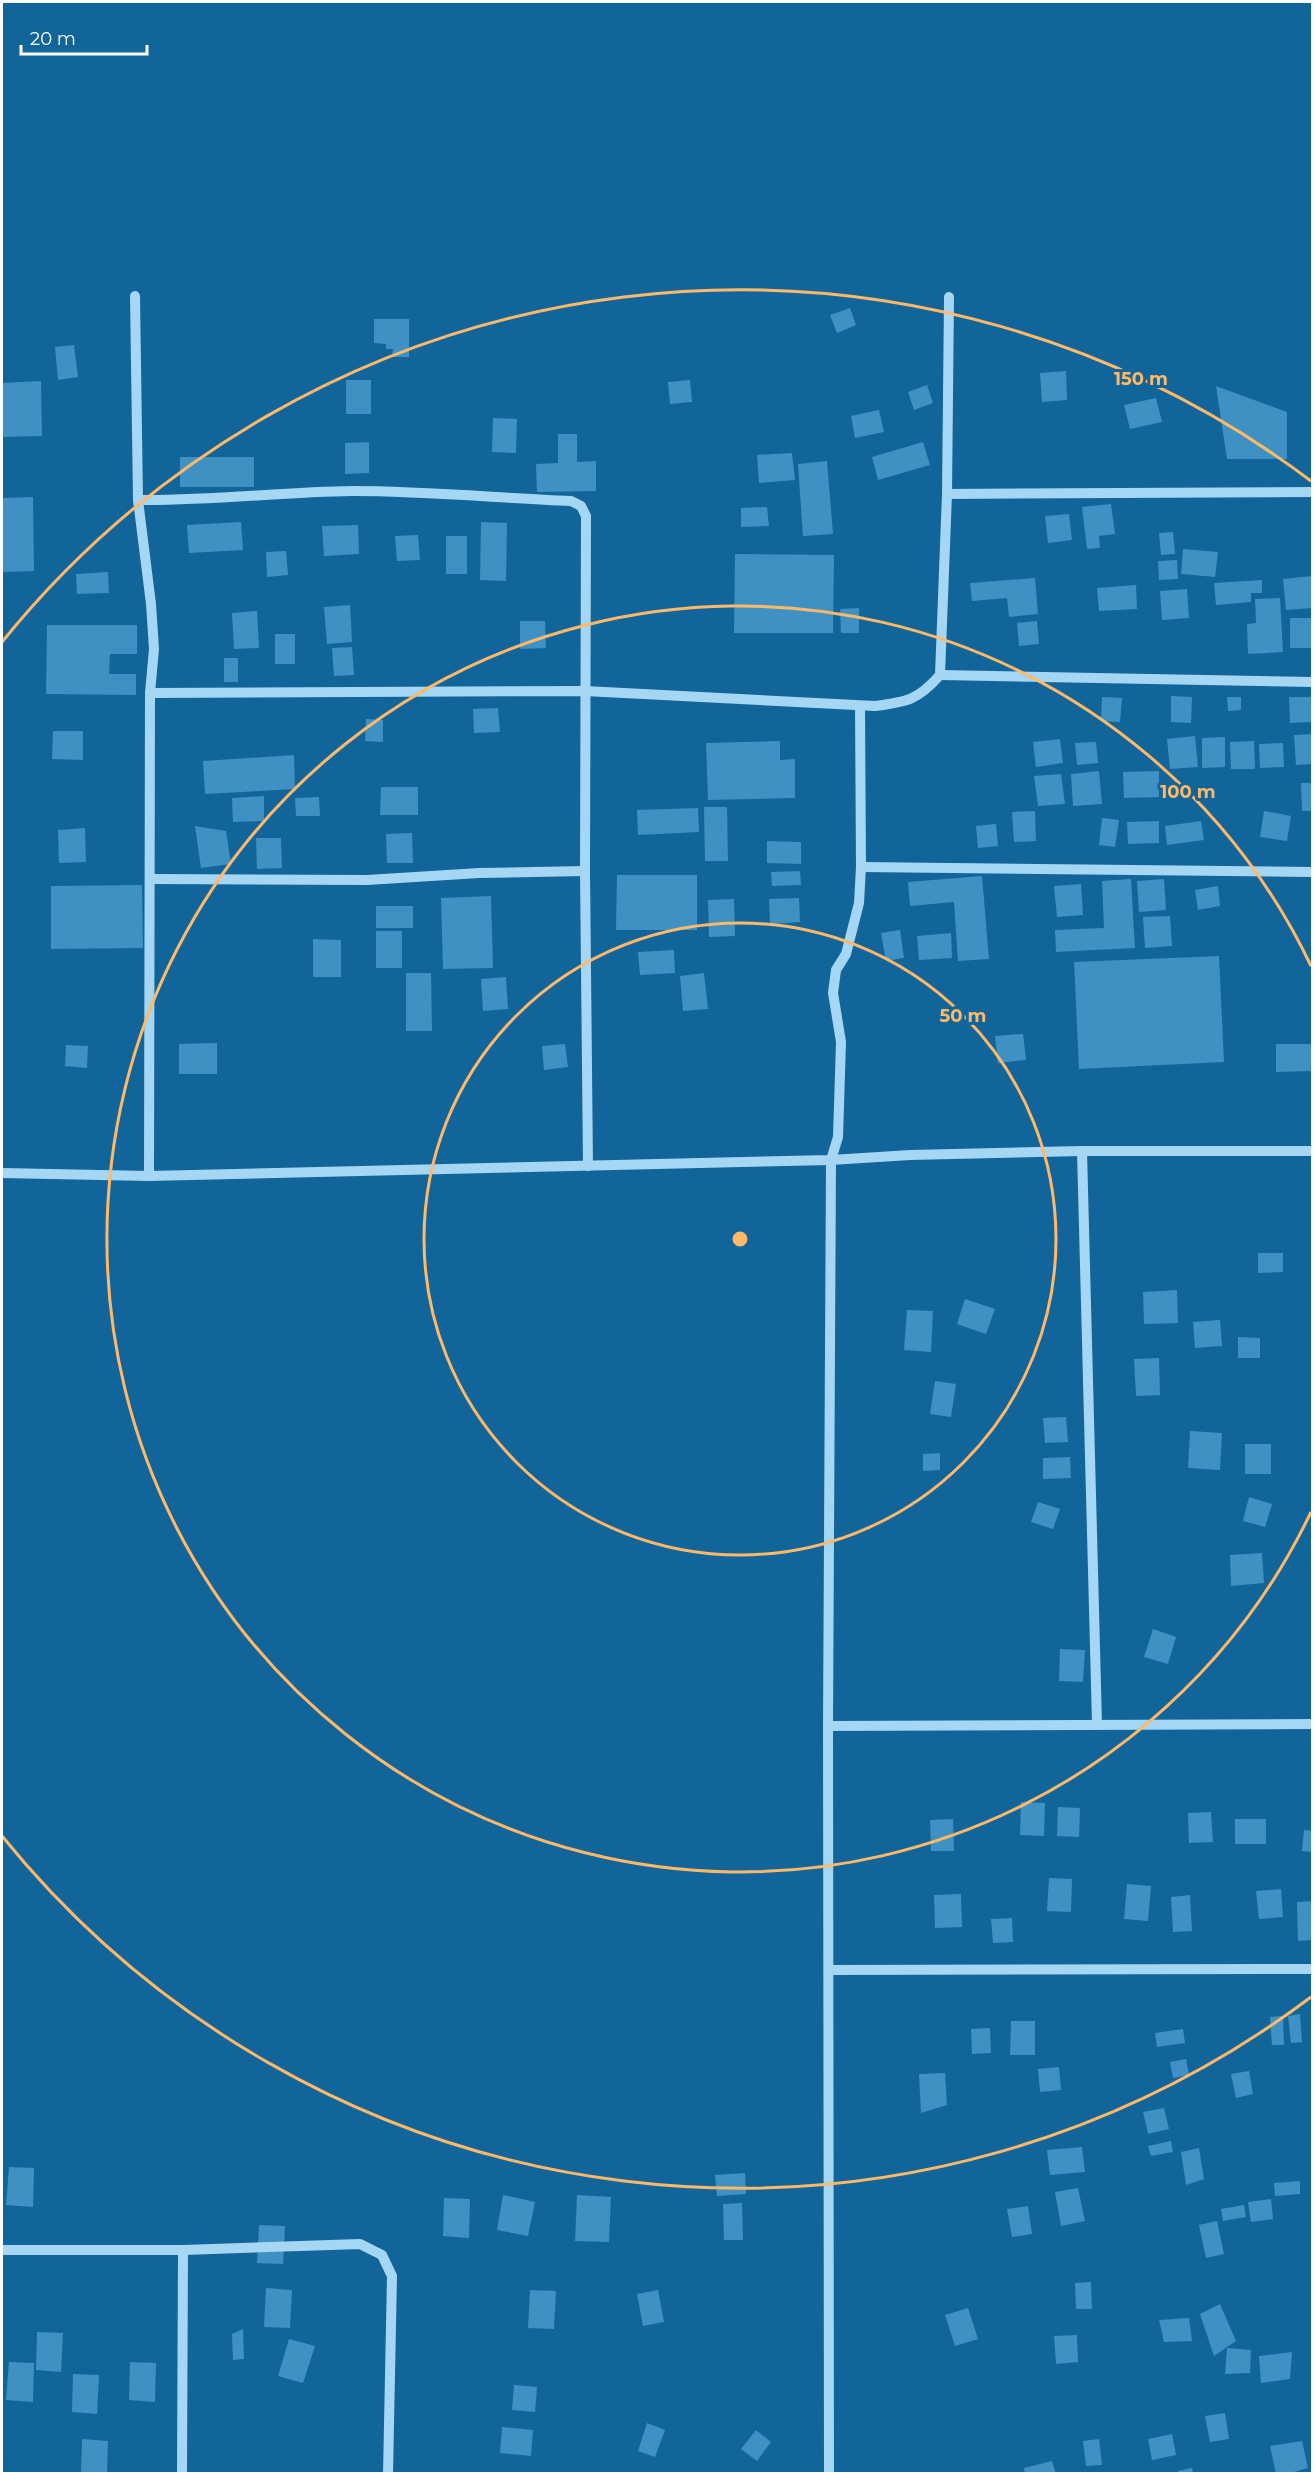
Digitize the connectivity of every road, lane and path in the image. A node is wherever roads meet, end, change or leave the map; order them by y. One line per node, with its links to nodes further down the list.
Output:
1 (135, 296): 5 (street)
2 (949, 297): 4 (street)
3 (1312, 492): 4 (street)
4 (947, 494): 6 (street)
5 (138, 500): 8 (street); 9 (street)
6 (939, 675): 7 (street); 10 (street)
7 (1312, 682)
8 (585, 691): 9 (street); 10 (street); 12 (street)
9 (150, 693): 14 (street)
10 (860, 706): 11 (street)
11 (861, 867): 13 (street); 17 (street)
12 (585, 871): 14 (street); 18 (street)
13 (1312, 872)
14 (151, 879): 20 (street)
15 (1082, 1151): 16 (street); 17 (street); 21 (street)
16 (1312, 1151)
17 (831, 1160): 18 (street); 23 (street)
18 (588, 1166): 20 (street)
19 (2, 1173): 20 (street)
20 (149, 1176)
21 (1097, 1724): 22 (street); 23 (street)
22 (1312, 1724)
23 (828, 1726): 25 (street)
24 (1312, 1969): 25 (street)
25 (829, 1970): 30 (street)
26 (2, 2250): 27 (street)
27 (183, 2250): 28 (street); 29 (street)
28 (182, 2474)
29 (388, 2474)
30 (829, 2474)

